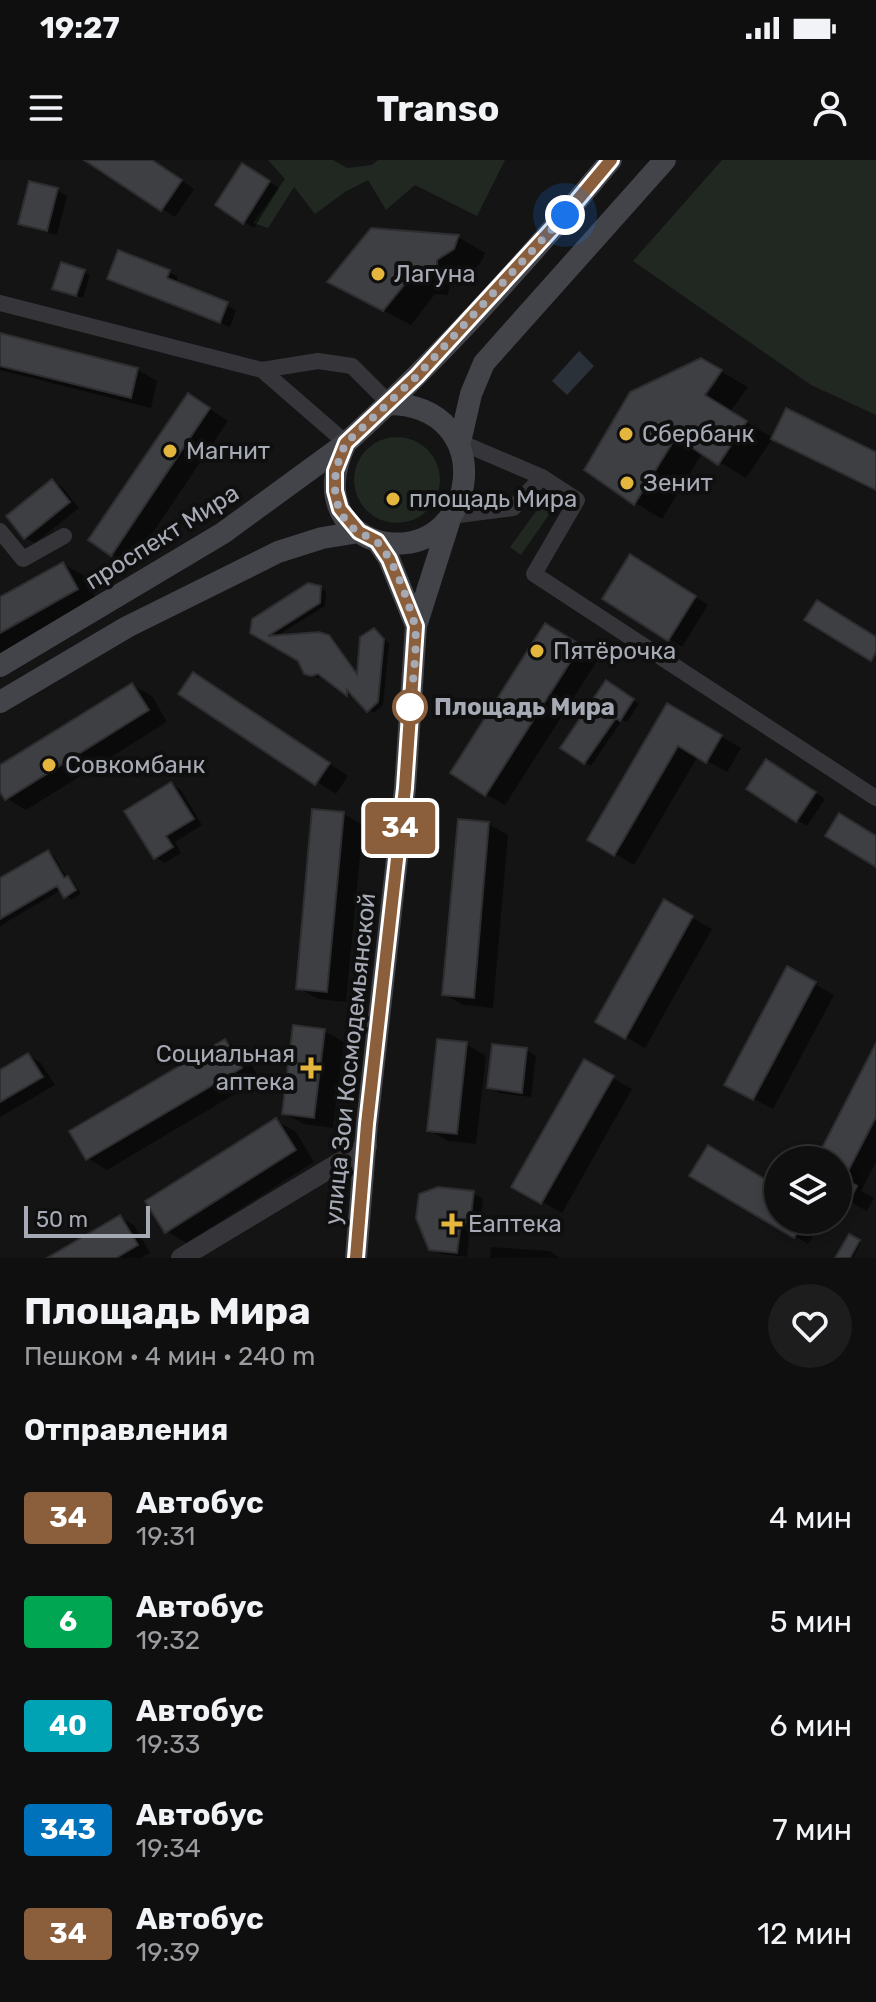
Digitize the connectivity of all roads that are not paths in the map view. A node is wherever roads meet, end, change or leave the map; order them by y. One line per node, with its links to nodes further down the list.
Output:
1 (611, 160): 5 (main road)
2 (665, 160): 6 (main road)
3 (0, 303): 4 (street)
4 (262, 370): 5 (street); 7 (street)
5 (390, 404): 6 (main road); 7 (main road)
6 (460, 442): 8 (street); 9 (main road)
7 (346, 443): 12 (main road); 14 (main road, проспект Мира)
8 (542, 477): 9 (street); 16 (street)
9 (451, 516): 12 (main road); 13 (main road, улица Зои Космодемьянской)
10 (0, 531): 11 (street)
11 (64, 536)
12 (368, 537): 13 (main road, улица Зои Космодемьянской); 15 (main road)
13 (416, 626): 17 (main road, улица Зои Космодемьянской)
14 (0, 666)
15 (0, 702)
16 (876, 798)
17 (367, 1146): 18 (street); 19 (main road, улица Зои Космодемьянской)
18 (181, 1258)
19 (356, 1258)

